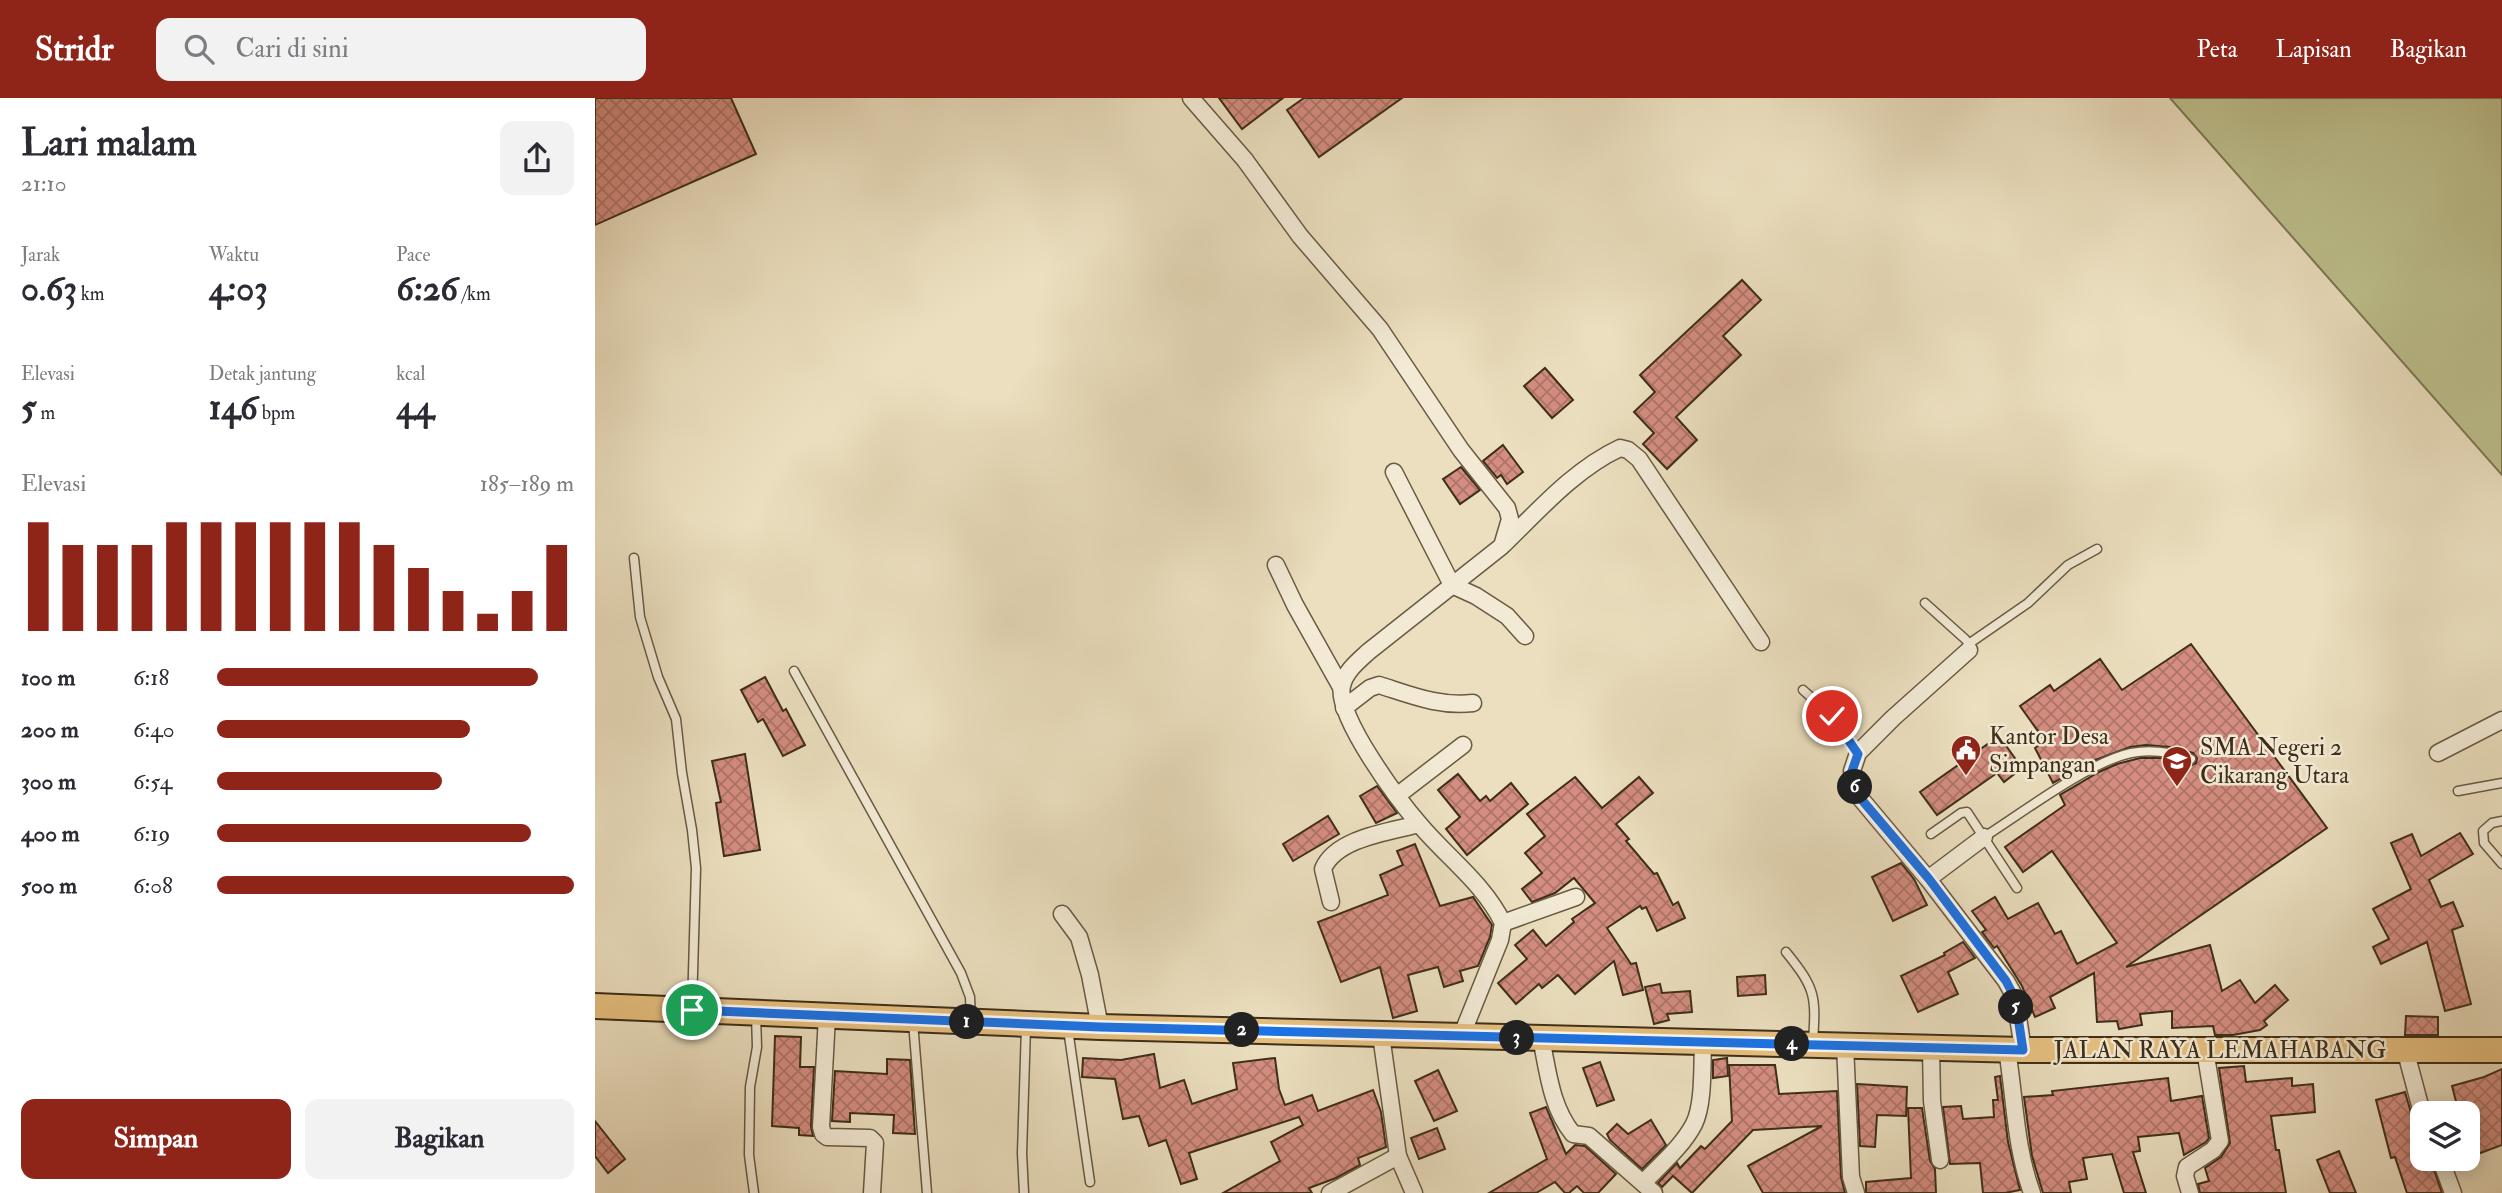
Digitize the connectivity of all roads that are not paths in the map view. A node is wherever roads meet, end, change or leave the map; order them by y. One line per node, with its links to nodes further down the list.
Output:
1 (1191, 98): 3 (street)
2 (1394, 472): 7 (street)
3 (1502, 546): 7 (street); 10 (street)
4 (2097, 549): 11 (lane)
5 (634, 558): 38 (lane)
6 (1276, 565): 13 (street)
7 (1452, 585): 9 (street); 13 (street)
8 (1925, 603): 11 (lane)
9 (1525, 636)
10 (1761, 642)
11 (1969, 647): 20 (street)
12 (794, 671): 42 (lane)
13 (1341, 687): 16 (street)
14 (1803, 690): 20 (lane)
15 (1473, 703): 16 (street)
16 (1344, 708): 24 (street)
17 (2502, 720): 19 (street)
18 (1463, 745): 24 (street)
19 (2438, 753)
20 (1858, 754): 30 (street)
21 (2190, 759): 28 (lane)
22 (2502, 783): 23 (lane)
23 (2458, 791)
24 (1398, 795): 26 (street)
25 (2502, 821): 29 (lane)
26 (1419, 824): 33 (street); 35 (street)
27 (1931, 834): 28 (lane)
28 (1984, 837): 30 (street); 31 (lane)
29 (2502, 864)
30 (1929, 879): 55 (street)
31 (2017, 888)
32 (1576, 897): 35 (street)
33 (1331, 902)
34 (1062, 914): 45 (street)
35 (1503, 923): 47 (street)
36 (1786, 953): 50 (lane)
37 (595, 1006): 38 (main road, JALAN RAYA LEMAHABANG)
38 (692, 1010): 39 (main road, JALAN RAYA LEMAHABANG)
39 (755, 1013): 40 (main road, JALAN RAYA LEMAHABANG); 63 (lane)
40 (827, 1016): 41 (main road, JALAN RAYA LEMAHABANG); 64 (street)
41 (912, 1019): 42 (main road, JALAN RAYA LEMAHABANG); 65 (lane)
42 (971, 1022): 43 (main road, JALAN RAYA LEMAHABANG)
43 (1026, 1024): 44 (main road, JALAN RAYA LEMAHABANG); 66 (lane)
44 (1068, 1026): 45 (main road, JALAN RAYA LEMAHABANG); 61 (lane)
45 (1100, 1027): 46 (main road, JALAN RAYA LEMAHABANG)
46 (1381, 1035): 47 (main road, JALAN RAYA LEMAHABANG); 58 (street)
47 (1461, 1037): 48 (main road, JALAN RAYA LEMAHABANG)
48 (1541, 1038): 49 (main road, JALAN RAYA LEMAHABANG); 62 (street)
49 (1703, 1042): 50 (main road, JALAN RAYA LEMAHABANG); 62 (street)
50 (1813, 1044): 51 (main road, JALAN RAYA LEMAHABANG)
51 (1845, 1045): 52 (main road, JALAN RAYA LEMAHABANG); 69 (street)
52 (1931, 1048): 55 (main road, JALAN RAYA LEMAHABANG); 59 (street)
53 (2405, 1049): 54 (main road, JALAN RAYA LEMAHABANG); 56 (main road, JALAN RAYA LEMAHABANG); 57 (street)
54 (2502, 1049)
55 (2015, 1050): 56 (main road, JALAN RAYA LEMAHABANG); 70 (street)
56 (2205, 1050): 71 (street)
57 (2419, 1101)
58 (1398, 1156): 67 (street); 68 (street)
59 (1940, 1160)
60 (2445, 1171): 72 (street)
61 (1090, 1182)
62 (1649, 1188)
63 (754, 1193)
64 (871, 1193)
65 (927, 1193)
66 (1024, 1193)
67 (1330, 1193)
68 (1414, 1193)
69 (1857, 1193)
70 (2032, 1193)
71 (2190, 1193)
72 (2453, 1193)

